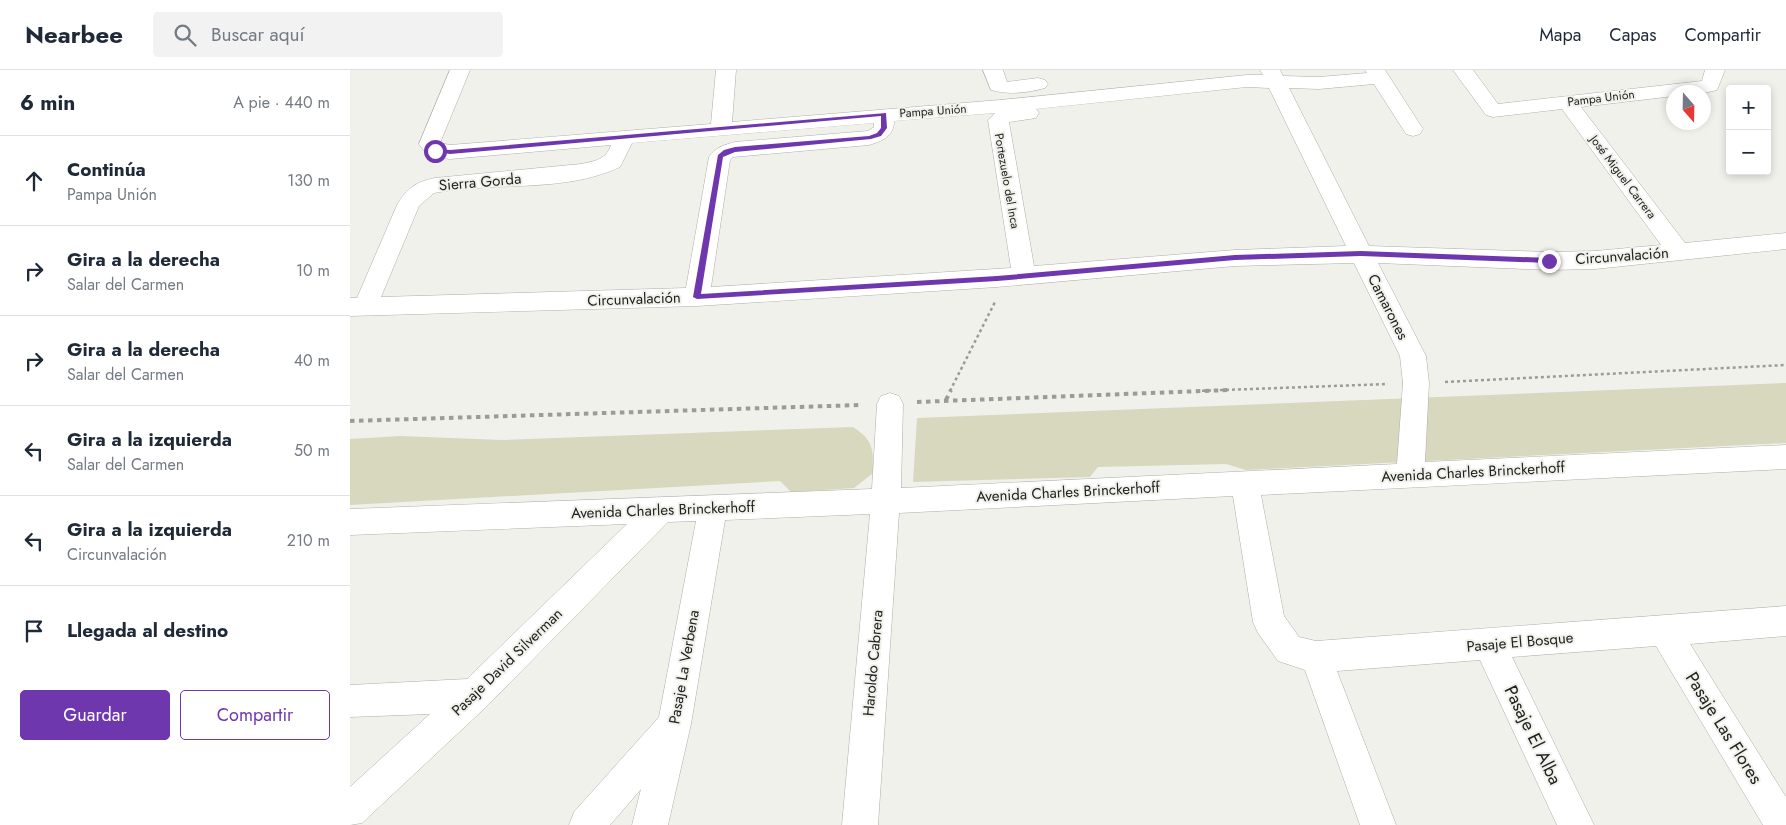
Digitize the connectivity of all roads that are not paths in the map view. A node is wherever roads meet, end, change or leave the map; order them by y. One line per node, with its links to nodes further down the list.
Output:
1 (460, 70): 13 (street, Pampa Unión)
2 (726, 70): 12 (street)
3 (993, 70): 8 (street)
4 (1463, 70): 9 (street, Pampa Unión)
5 (1377, 74): 6 (street, Pampa Unión); 11 (street)
6 (1273, 76): 8 (street, Pampa Unión); 16 (street, Camarones)
7 (1712, 78): 9 (street, Pampa Unión)
8 (1104, 96): 10 (street, Pampa Unión); 17 (street, Portezuelo del Inca)
9 (1567, 102): 15 (street, José Miguel Carrera)
10 (884, 114): 12 (street, Pampa Unión); 18 (street)
11 (1413, 129)
12 (721, 130): 13 (street, Pampa Unión)
13 (623, 138): 19 (street, Sierra Gorda)
14 (1786, 241): 15 (street, Circunvalación)
15 (1678, 252): 16 (street, Circunvalación)
16 (1361, 254): 17 (street, Circunvalación); 22 (street, Camarones)
17 (1024, 276): 18 (street, Circunvalación)
18 (697, 297): 19 (street, Circunvalación)
19 (357, 307)
20 (890, 404): 24 (street, Haroldo Cabrera)
21 (1786, 457): 22 (street, Avenida Charles Brinckerhoff)
22 (1410, 475): 23 (street, Avenida Charles Brinckerhoff)
23 (1245, 482): 24 (street, Avenida Charles Brinckerhoff); 31 (street, Pasaje El Bosque)
24 (886, 501): 25 (street, Avenida Charles Brinckerhoff); 38 (street, Haroldo Cabrera)
25 (713, 508): 26 (street, Avenida Charles Brinckerhoff); 34 (street, Pasaje La Verbena)
26 (662, 510): 27 (street, Avenida Charles Brinckerhoff); 32 (street, Pasaje David Silverman)
27 (350, 522)
28 (1786, 621): 29 (street, Pasaje El Bosque)
29 (1664, 630): 30 (street, Pasaje El Bosque); 41 (street, Pasaje Las Flores)
30 (1489, 645): 31 (street, Pasaje El Bosque); 40 (street, Pasaje El Alba)
31 (1316, 657): 39 (street)
32 (474, 695): 33 (street); 35 (street, Pasaje David Silverman)
33 (350, 701)
34 (674, 724): 36 (street); 37 (street, Pasaje La Verbena)
35 (350, 811)
36 (586, 825)
37 (650, 825)
38 (860, 825)
39 (1378, 825)
40 (1576, 825)
41 (1784, 825)

